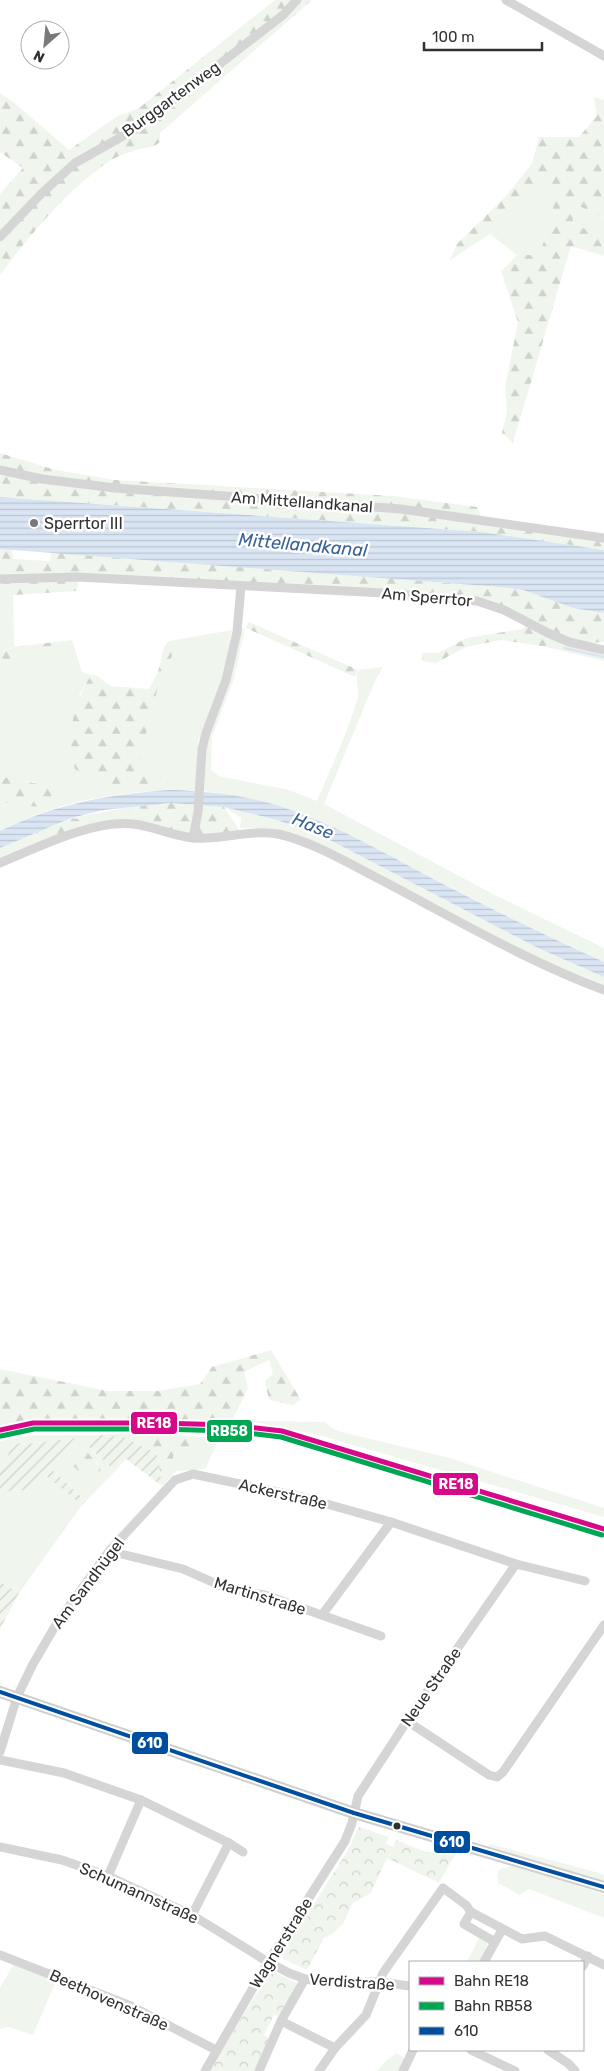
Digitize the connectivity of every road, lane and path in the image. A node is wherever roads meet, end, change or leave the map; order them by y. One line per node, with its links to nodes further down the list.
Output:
1 (297, 0): 4 (street, Burggartenweg)
2 (506, 0): 3 (street)
3 (604, 56)
4 (0, 237)
5 (0, 470): 6 (street, Am Mittellandkanal)
6 (604, 538)
7 (0, 579): 8 (street, Am Sperrtor)
8 (241, 586): 9 (street, Am Sperrtor); 10 (street)
9 (604, 650)
10 (193, 838): 11 (street); 12 (street)
11 (0, 863)
12 (604, 990)
13 (175, 1480): 14 (street, Ackerstraße); 15 (street, Am Sandhügel)
14 (391, 1522): 16 (street, Ackerstraße); 18 (street)
15 (110, 1550): 18 (street, Martinstraße); 22 (street, Am Sandhügel)
16 (516, 1564): 17 (street, Ackerstraße); 23 (street, Neue Straße)
17 (585, 1581)
18 (322, 1615): 20 (street, Martinstraße)
19 (604, 1625): 23 (street)
20 (381, 1636)
21 (0, 1692): 22 (main road)
22 (17, 1697): 24 (street, Am Sandhügel); 27 (main road)
23 (407, 1721): 27 (street, Neue Straße)
24 (0, 1752)
25 (0, 1760): 26 (street)
26 (141, 1800): 28 (street); 31 (street)
27 (354, 1813): 32 (main road); 40 (street, Wagnerstraße)
28 (229, 1843): 30 (street); 34 (street)
29 (0, 1847): 31 (street, Schumannstraße)
30 (242, 1852)
31 (108, 1876): 34 (street, Schumannstraße)
32 (604, 1887)
33 (471, 1912): 35 (street); 36 (street); 44 (street)
34 (192, 1916): 40 (street, Schumannstraße)
35 (502, 1930): 36 (street); 38 (street)
36 (495, 1942): 39 (street)
37 (0, 1954): 48 (street, Beethovenstraße)
38 (588, 1956): 41 (street); 42 (street)
39 (485, 1961)
40 (268, 1962): 43 (street, Verdistraße); 48 (street, Wagnerstraße)
41 (584, 1964)
42 (604, 1965)
43 (305, 1979): 44 (street, Verdistraße); 46 (street)
44 (380, 1982): 45 (street, Verdistraße); 47 (street)
45 (409, 1986)
46 (281, 2022): 47 (street); 53 (street)
47 (335, 2048): 54 (street)
48 (216, 2050): 52 (street, Wagnerstraße)
49 (413, 2051): 55 (street)
50 (474, 2051): 56 (street)
51 (550, 2051): 57 (street)
52 (205, 2071)
53 (260, 2071)
54 (319, 2071)
55 (403, 2071)
56 (515, 2071)
57 (575, 2071)

